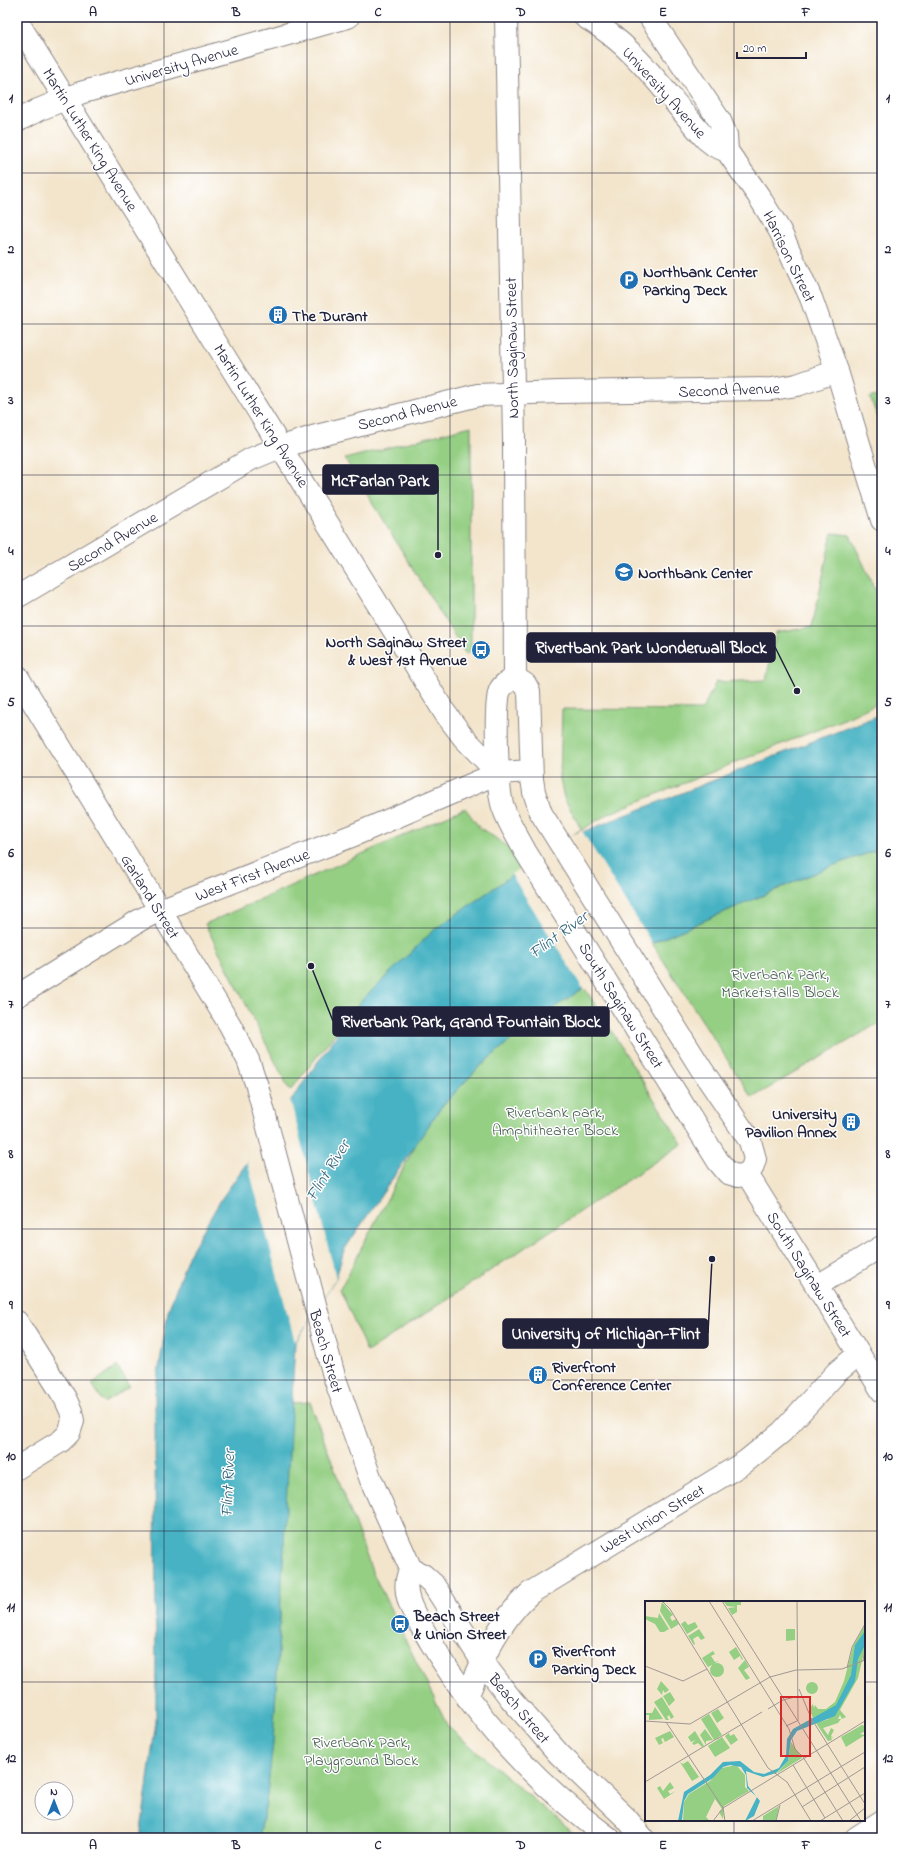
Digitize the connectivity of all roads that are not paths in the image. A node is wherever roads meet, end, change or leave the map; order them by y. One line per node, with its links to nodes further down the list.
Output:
1 (348, 17): 6 (street, University Avenue)
2 (506, 17): 10 (street, North Saginaw Street)
3 (585, 17): 8 (street, University Avenue)
4 (650, 17): 8 (street, Harrison Street)
5 (17, 21): 6 (street, Martin Luther King Avenue)
6 (65, 98): 7 (street, University Avenue); 11 (street, Martin Luther King Avenue)
7 (17, 121)
8 (727, 150): 9 (street, Harrison Street)
9 (837, 372): 10 (street, Second Avenue); 12 (street, Harrison Street)
10 (512, 393): 11 (street, Second Avenue); 15 (street, North Saginaw Street)
11 (282, 446): 13 (street, Second Avenue); 17 (street, Martin Luther King Avenue)
12 (882, 520)
13 (17, 597)
14 (17, 676): 18 (street, Garland Street)
15 (514, 678): 16 (street); 17 (street)
16 (531, 771): 17 (street); 21 (street, South Saginaw Street)
17 (498, 773): 18 (street, West First Avenue); 21 (street, South Saginaw Street)
18 (160, 910): 19 (street, West First Avenue); 20 (street, Garland Street)
19 (17, 996)
20 (267, 1125): 28 (street, Beach Street)
21 (747, 1174): 23 (street, South Saginaw Street)
22 (882, 1246): 23 (street)
23 (817, 1286): 25 (street, South Saginaw Street)
24 (17, 1322): 27 (street)
25 (859, 1354): 26 (street, South Saginaw Street); 29 (street, West Union Street)
26 (882, 1391)
27 (17, 1468)
28 (411, 1569): 29 (street, Beach Street); 30 (street, Beach Street)
29 (482, 1660): 30 (street, West Union Street); 33 (street, Beach Street)
30 (467, 1697): 32 (street, Beach Street)
31 (882, 1821): 34 (street)
32 (609, 1838)
33 (642, 1838)
34 (856, 1838)

